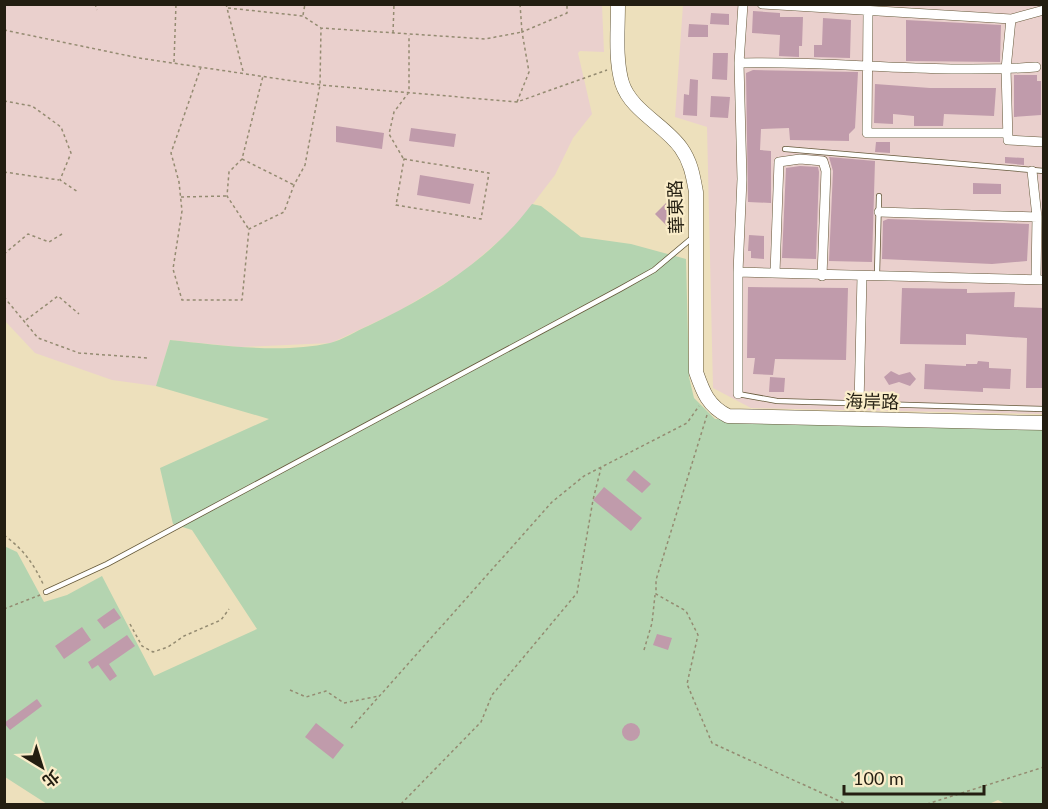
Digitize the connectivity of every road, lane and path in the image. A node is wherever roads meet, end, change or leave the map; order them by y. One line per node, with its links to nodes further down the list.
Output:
1 (95, 4): 12 (path)
2 (176, 4): 22 (path)
3 (226, 4): 11 (path)
4 (305, 4): 15 (path)
5 (394, 4): 20 (path)
6 (520, 4): 19 (path)
7 (567, 4): 19 (path)
8 (618, 4): 24 (main road, 華東路)
9 (743, 4): 23 (street)
10 (762, 4): 14 (street)
11 (228, 8): 15 (path); 29 (path)
12 (97, 10)
13 (1044, 10): 16 (street)
14 (868, 12): 16 (street); 27 (street)
15 (303, 16): 17 (path)
16 (1011, 19): 28 (street)
17 (321, 28): 20 (path); 31 (path)
18 (4, 30): 22 (path)
19 (522, 32): 21 (path); 34 (path)
20 (393, 33): 21 (path)
21 (409, 34): 32 (path)
22 (174, 63): 26 (path)
23 (739, 63): 27 (street); 55 (street)
24 (619, 65): 34 (path); 53 (main road, 華東路)
25 (1036, 66): 28 (street)
26 (201, 67): 29 (path); 48 (path)
27 (869, 67): 28 (street); 35 (street)
28 (1006, 69): 35 (street)
29 (243, 72): 30 (path)
30 (263, 75): 31 (path); 38 (path)
31 (320, 85): 32 (path); 44 (path)
32 (409, 92): 34 (path); 39 (path)
33 (4, 101): 43 (path)
34 (517, 102)
35 (1007, 133): 36 (street)
36 (1044, 142)
37 (785, 149): 40 (lane)
38 (242, 159): 44 (path); 46 (path)
39 (404, 159): 39 (path)
40 (1032, 171): 41 (lane); 50 (street)
41 (1044, 171)
42 (4, 172): 43 (path)
43 (60, 180): 45 (path)
44 (294, 184): 51 (path)
45 (78, 192)
46 (227, 196): 48 (path); 51 (path)
47 (879, 196): 49 (lane)
48 (181, 197): 51 (path)
49 (879, 212): 50 (street); 57 (lane)
50 (1037, 217): 60 (street)
51 (249, 229)
52 (62, 234): 54 (path)
53 (694, 236): 66 (main road, 華東路); 72 (lane)
54 (4, 254)
55 (738, 272): 56 (street); 65 (street)
56 (775, 273): 58 (street); 58 (street)
57 (877, 275): 59 (street); 60 (street)
58 (822, 276): 59 (street)
59 (862, 276): 67 (street)
60 (1040, 280)
61 (4, 297): 63 (path)
62 (79, 314): 63 (path)
63 (24, 321): 64 (path)
64 (148, 358)
65 (738, 394): 67 (lane)
66 (705, 398): 69 (main road, 海岸路); 70 (path); 73 (path)
67 (859, 405): 68 (lane)
68 (1044, 408)
69 (1044, 423)
70 (602, 467): 79 (path); 82 (path)
71 (4, 535): 72 (path)
72 (46, 592): 74 (path)
73 (656, 594): 77 (path); 83 (path)
74 (4, 609)
75 (229, 609): 76 (path)
76 (130, 624)
77 (644, 650)
78 (290, 690): 79 (path)
79 (380, 695): 80 (path)
80 (351, 728)
81 (1044, 767): 84 (path)
82 (401, 804)
83 (846, 804)
84 (927, 804)

